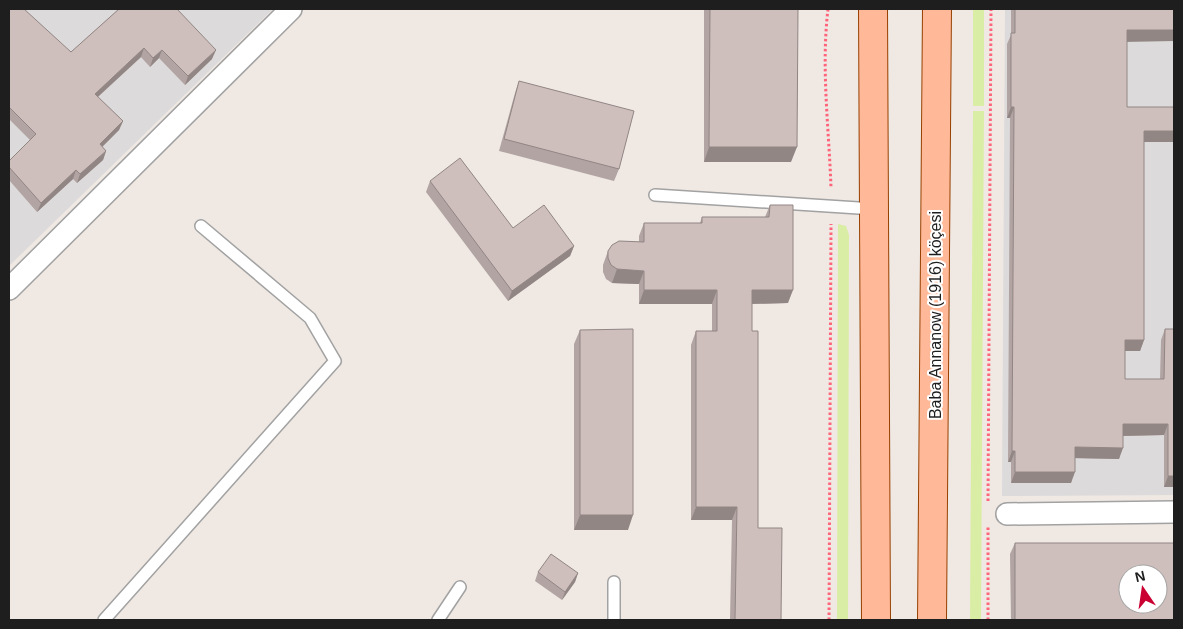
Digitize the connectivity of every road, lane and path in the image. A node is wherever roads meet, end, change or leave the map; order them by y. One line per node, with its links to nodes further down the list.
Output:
1 (291, 9): 10 (street)
2 (828, 9): 7 (path)
3 (873, 9): 8 (main road)
4 (937, 9): 20 (main road, Baba Annanow (1916) köçesi)
5 (991, 9): 12 (path)
6 (655, 195): 7 (lane)
7 (831, 205): 8 (lane); 18 (path)
8 (874, 209): 19 (main road)
9 (201, 226): 15 (lane)
10 (9, 289)
11 (1174, 512): 12 (street)
12 (994, 514): 21 (path)
13 (614, 582): 17 (lane)
14 (460, 587): 16 (lane)
15 (104, 620)
16 (438, 620)
17 (614, 620)
18 (829, 620)
19 (876, 620)
20 (932, 620)
21 (988, 620)

